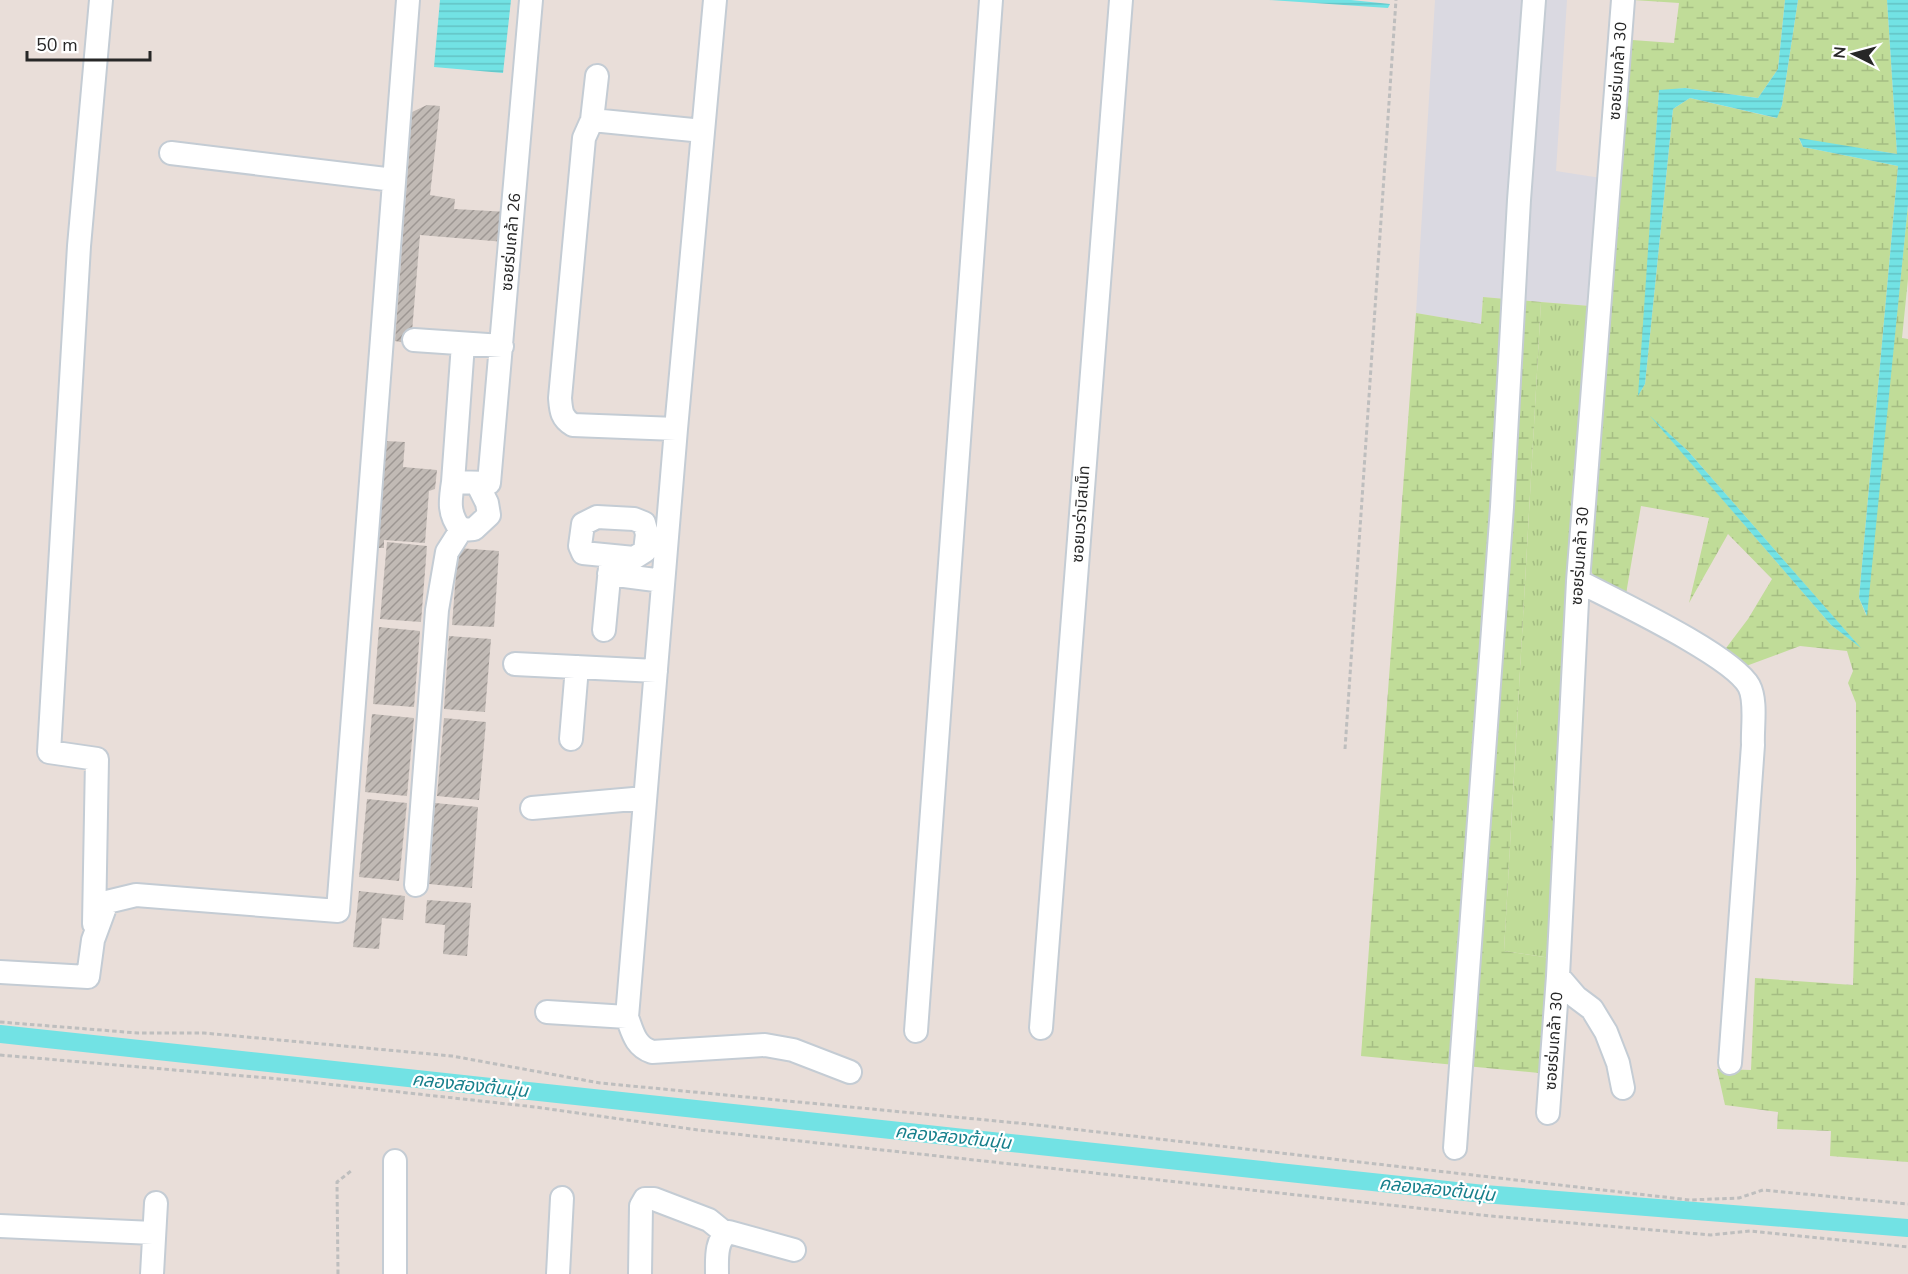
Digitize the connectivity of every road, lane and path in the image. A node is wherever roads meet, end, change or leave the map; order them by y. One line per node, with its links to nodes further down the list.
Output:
1 (101, 0): 33 (street)
2 (408, 0): 14 (street)
3 (531, 0): 17 (street, ซอยร่มเกล้า 26)
4 (715, 0): 12 (street)
5 (991, 0): 40 (street)
6 (1121, 0): 39 (street, ซอยเวร่าบิสเน็ท)
7 (1396, 0): 29 (path)
8 (1534, 0): 46 (street)
9 (1623, 0): 23 (street, ซอยร่มเกล้า 30)
10 (597, 76): 11 (street)
11 (592, 120): 12 (street); 18 (street)
12 (703, 131): 18 (street)
13 (171, 153): 14 (street)
14 (394, 180): 33 (street)
15 (414, 340): 16 (street)
16 (463, 344): 17 (street); 19 (street)
17 (502, 346): 20 (street, ซอยร่มเกล้า 26)
18 (676, 429): 22 (street)
19 (453, 476): 20 (street); 21 (street)
20 (483, 483): 21 (street)
21 (461, 530): 32 (street)
22 (663, 581): 24 (street); 27 (street)
23 (1578, 581): 35 (street, ซอยร่มเกล้า 30); 42 (street)
24 (604, 630)
25 (515, 664): 26 (street)
26 (577, 667): 27 (street); 28 (street)
27 (656, 671): 30 (street)
28 (571, 739)
29 (1345, 749)
30 (645, 798): 31 (street); 37 (street)
31 (532, 808)
32 (416, 885)
33 (93, 940): 34 (street)
34 (0, 972)
35 (1558, 976): 44 (street); 45 (street, ซอยร่มเกล้า 30)
36 (547, 1012): 37 (street)
37 (627, 1017): 43 (street)
38 (0, 1022): 51 (path)
39 (1041, 1028)
40 (916, 1031)
41 (0, 1055): 55 (path)
42 (1730, 1063)
43 (850, 1071)
44 (1623, 1088)
45 (1548, 1113)
46 (1455, 1148)
47 (395, 1161): 59 (street)
48 (351, 1171): 58 (path)
49 (562, 1198): 60 (street)
50 (156, 1203): 53 (street)
51 (1908, 1204)
52 (0, 1226): 53 (street)
53 (153, 1233): 57 (street)
54 (725, 1233): 56 (street); 61 (street); 62 (street)
55 (1908, 1247)
56 (794, 1250)
57 (152, 1274)
58 (338, 1274)
59 (395, 1274)
60 (558, 1274)
61 (640, 1274)
62 (717, 1274)

